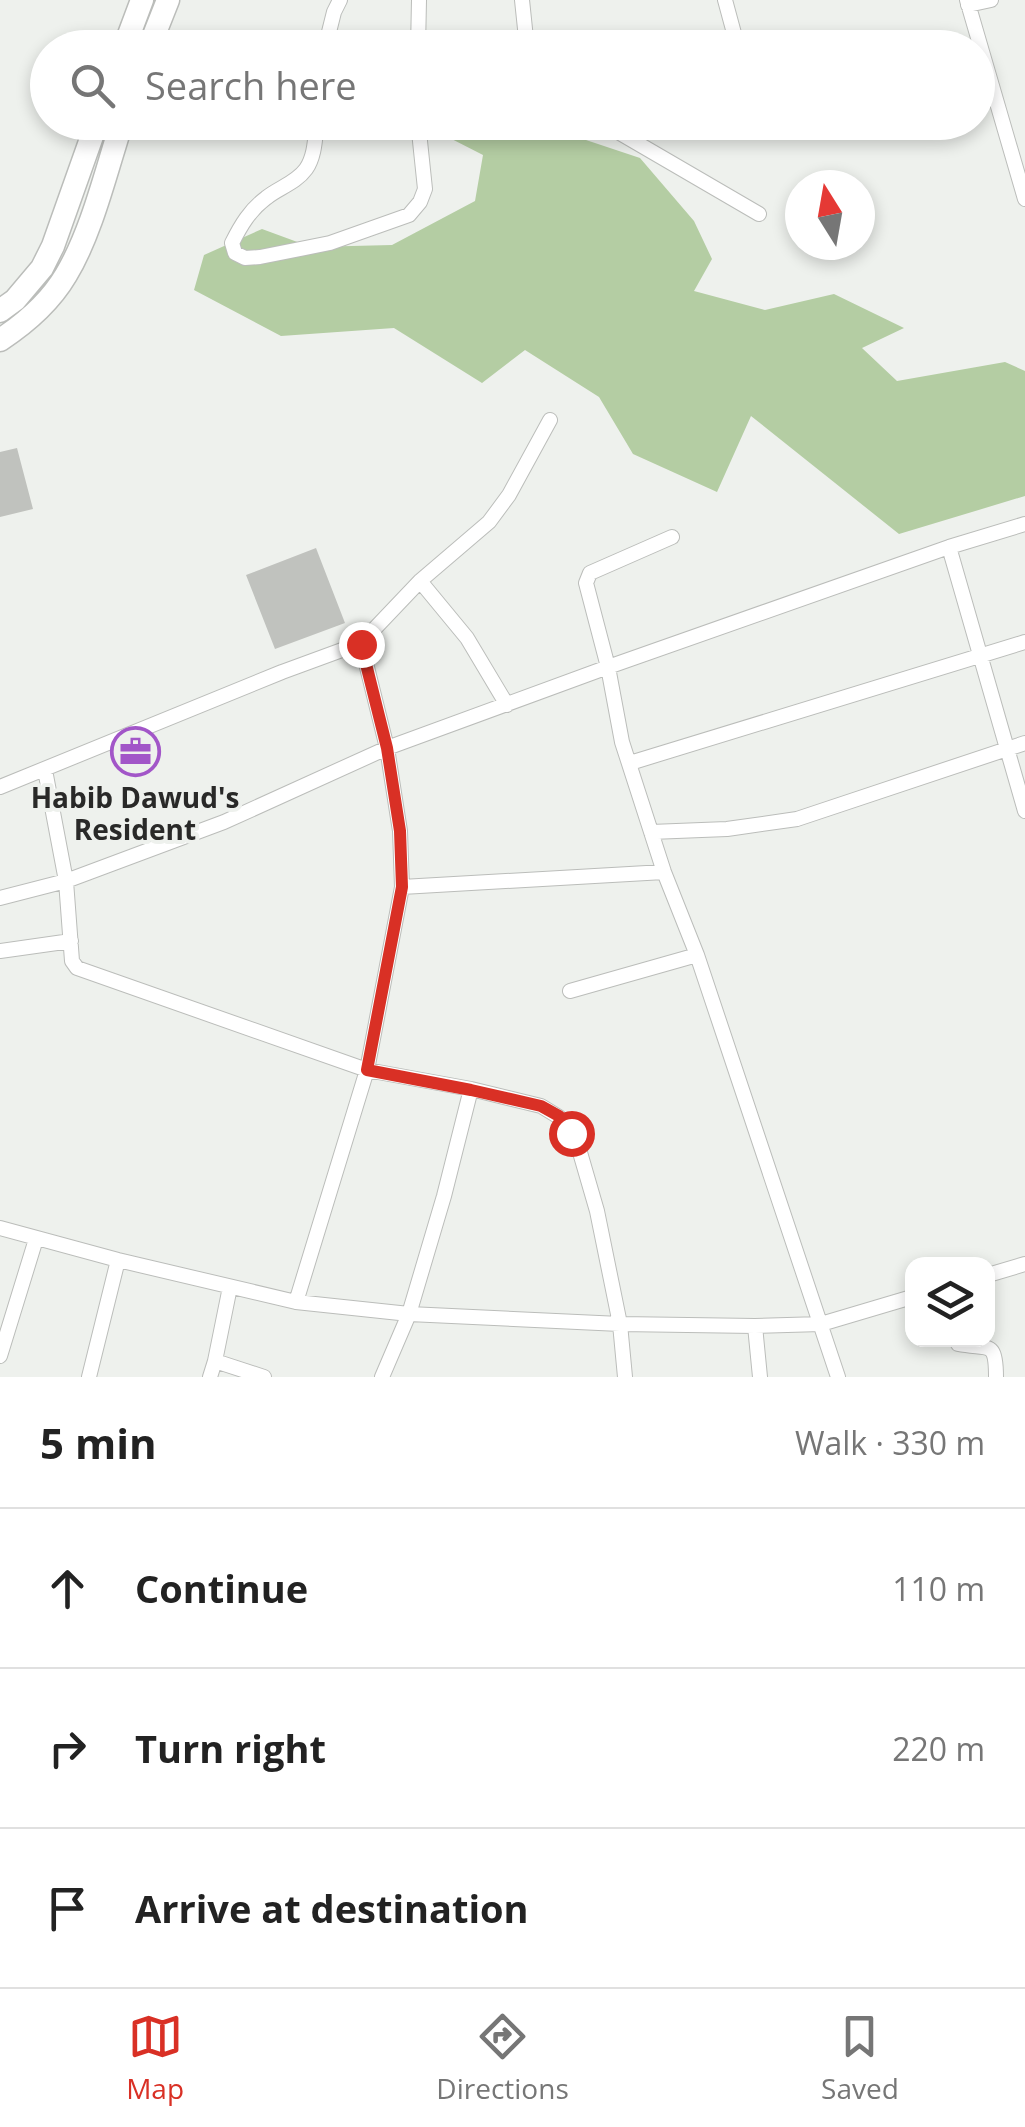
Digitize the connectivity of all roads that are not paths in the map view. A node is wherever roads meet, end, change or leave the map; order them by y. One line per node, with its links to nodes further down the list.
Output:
1 (142, 0): 9 (main road)
2 (168, 0): 10 (main road)
3 (340, 0): 11 (street)
4 (419, 0): 12 (street)
5 (522, 0): 13 (street)
6 (725, 0): 14 (street)
7 (990, 0): 8 (street)
8 (967, 2): 15 (street)
9 (131, 30)
10 (156, 30)
11 (330, 30)
12 (418, 30)
13 (526, 30)
14 (733, 30)
15 (975, 30)
16 (995, 97): 22 (street)
17 (91, 140): 24 (main road)
18 (116, 140): 25 (main road)
19 (315, 140): 20 (street)
20 (420, 140)
21 (632, 140): 23 (street)
22 (1025, 199)
23 (759, 214)
24 (0, 311)
25 (0, 340)
26 (550, 420): 30 (street)
27 (1025, 524): 29 (street)
28 (672, 537): 34 (street)
29 (949, 548): 33 (street); 34 (street)
30 (420, 581): 32 (street); 35 (street)
31 (1025, 642): 33 (street)
32 (361, 644): 37 (street); 40 (street)
33 (979, 656): 38 (street); 39 (street)
34 (608, 667): 35 (street); 39 (street)
35 (507, 705): 37 (street)
36 (1025, 743): 38 (street)
37 (387, 748): 45 (street); 46 (street)
38 (1006, 749): 42 (street); 43 (street)
39 (630, 763): 43 (street)
40 (45, 770): 41 (street); 45 (street)
41 (0, 787)
42 (1025, 811)
43 (651, 832): 44 (street)
44 (664, 872): 46 (street); 50 (street)
45 (66, 881): 47 (street); 48 (street)
46 (402, 887): 52 (street)
47 (0, 898)
48 (70, 941): 49 (street); 52 (street)
49 (0, 951)
50 (697, 955): 51 (street); 64 (street)
51 (570, 991)
52 (367, 1070): 53 (street); 61 (street)
53 (471, 1090): 62 (street); 63 (street)
54 (0, 1228): 55 (street)
55 (36, 1238): 56 (street); 67 (street)
56 (118, 1260): 59 (street); 69 (street)
57 (1025, 1264): 58 (street)
58 (995, 1273)
59 (230, 1287): 61 (street); 68 (street)
60 (905, 1299): 64 (street)
61 (296, 1302): 62 (street)
62 (408, 1314): 63 (street); 72 (street)
63 (620, 1324): 65 (street); 73 (street)
64 (821, 1324): 65 (street); 75 (street)
65 (755, 1326): 74 (street)
66 (989, 1347): 76 (street)
67 (0, 1356)
68 (214, 1361): 70 (street); 71 (street)
69 (89, 1377)
70 (210, 1377)
71 (264, 1377)
72 (382, 1377)
73 (625, 1377)
74 (760, 1377)
75 (838, 1377)
76 (996, 1377)

